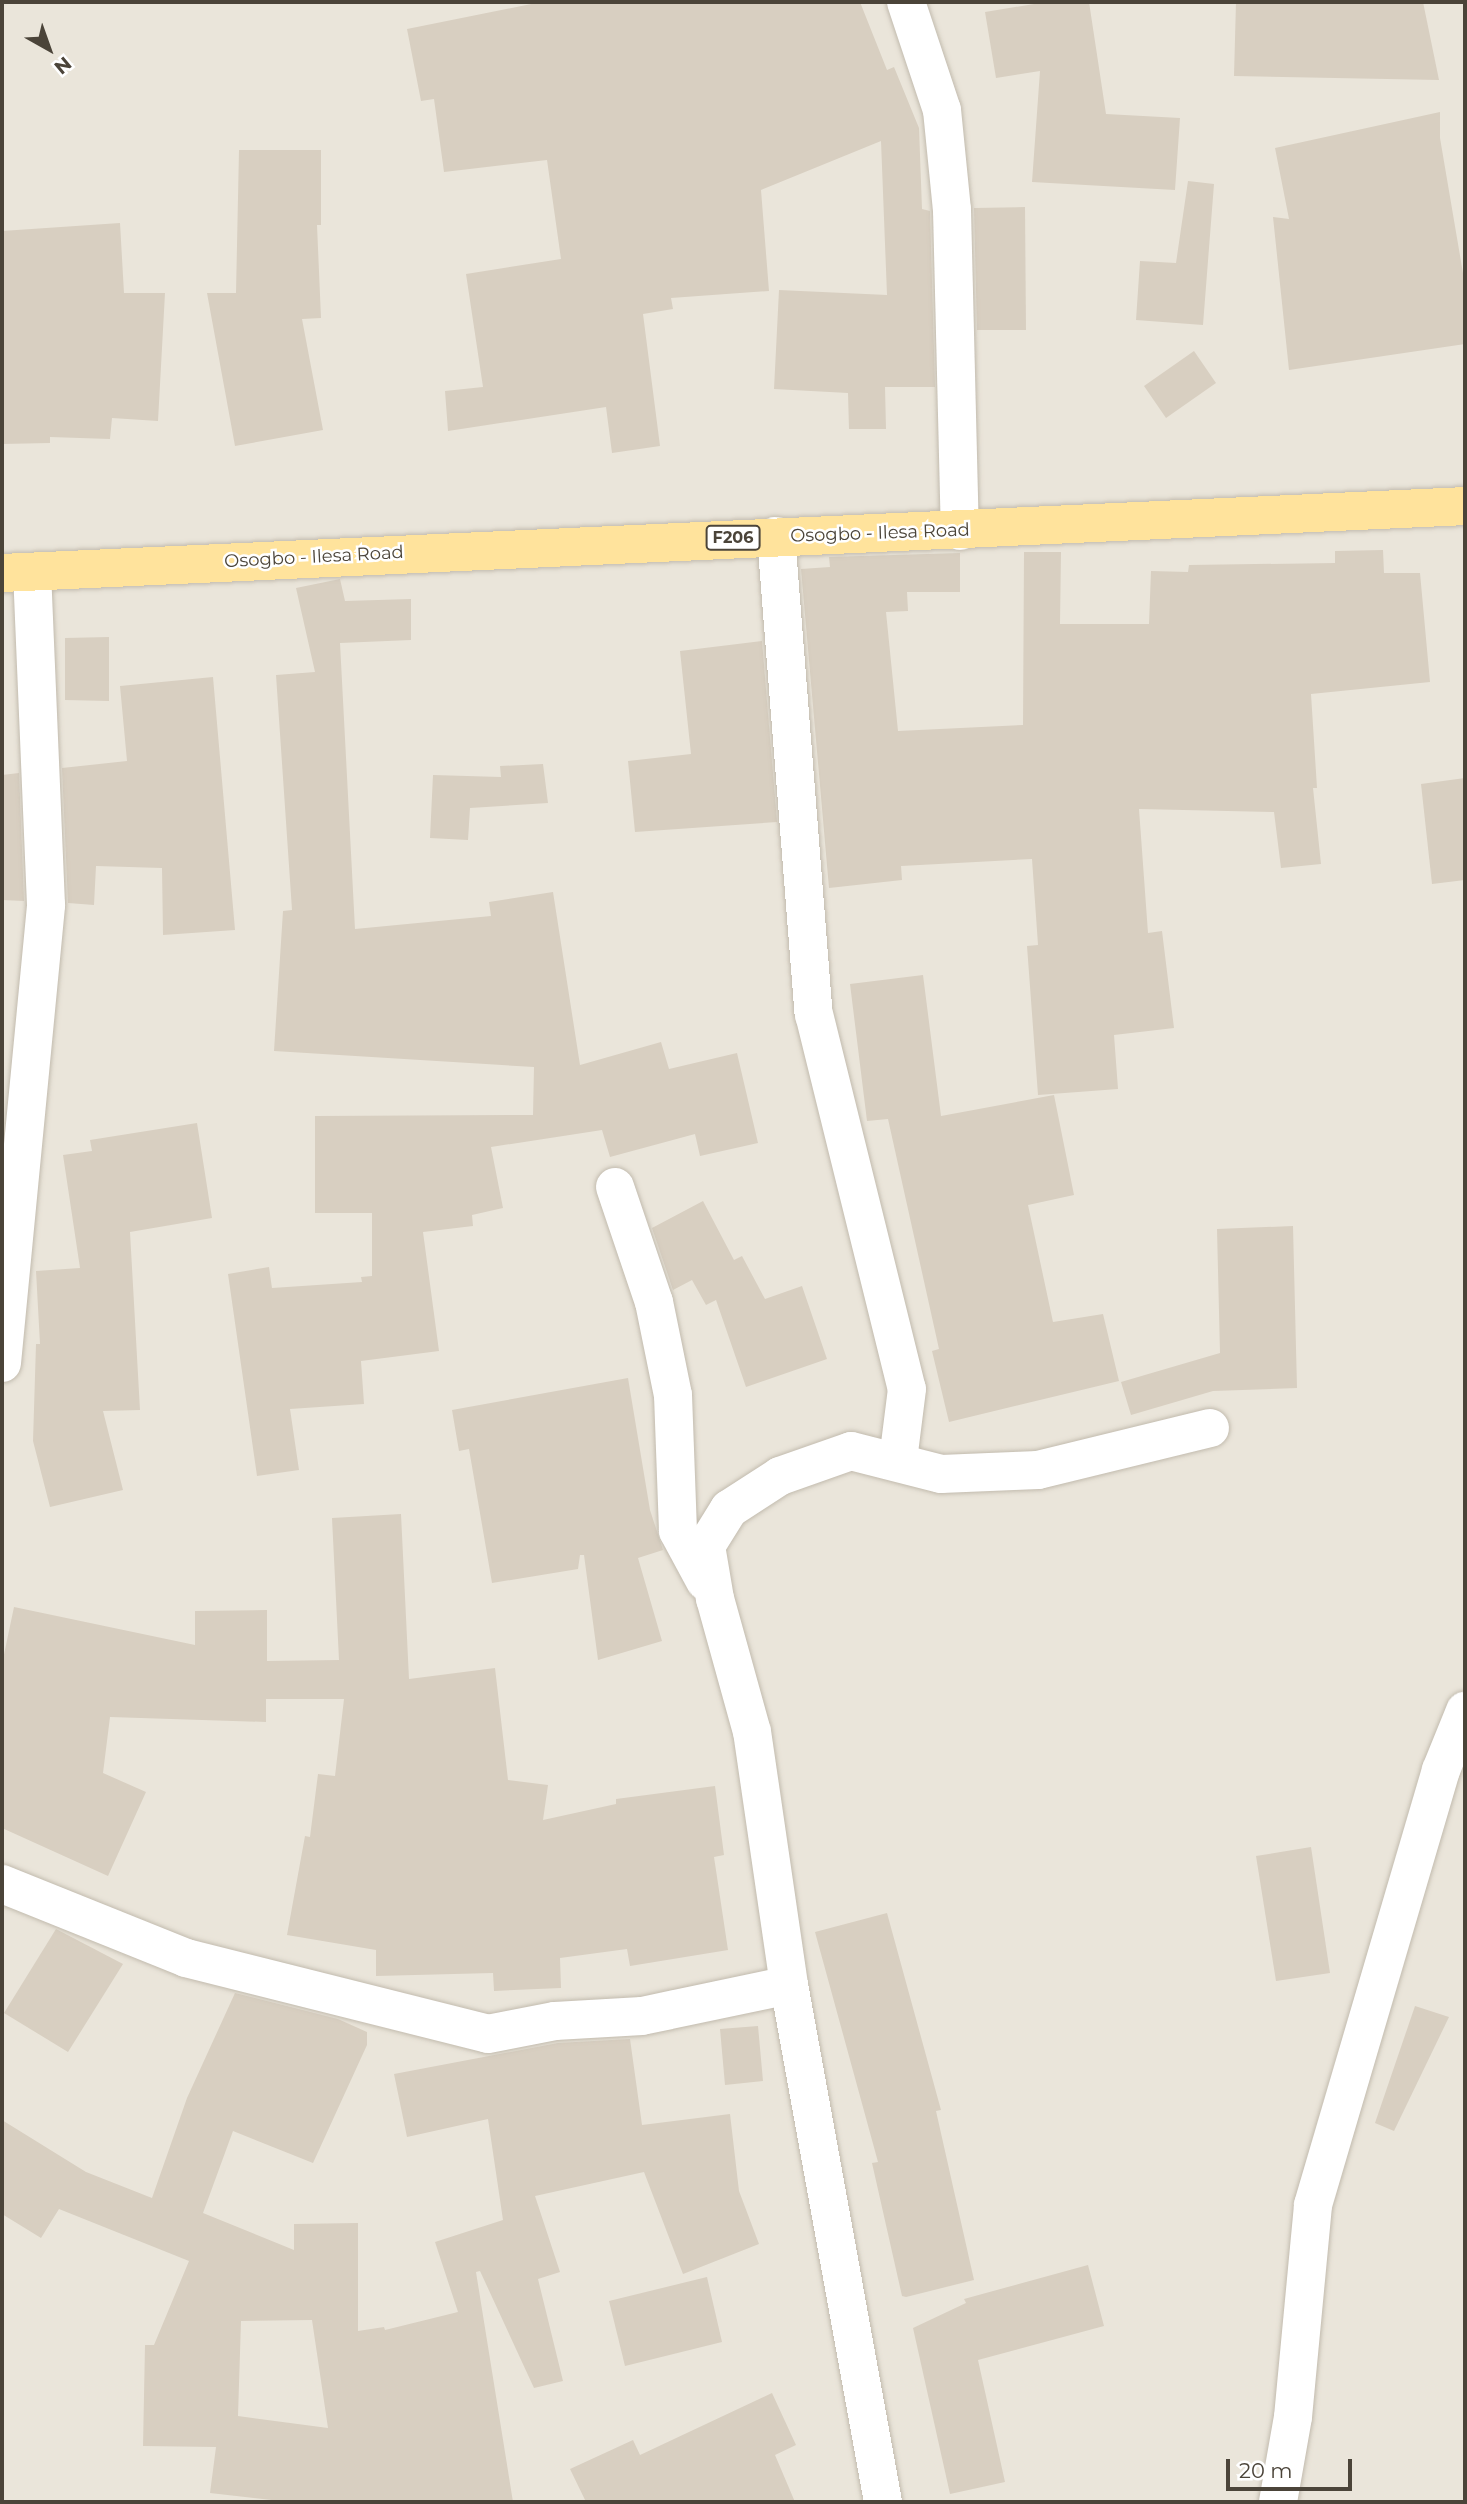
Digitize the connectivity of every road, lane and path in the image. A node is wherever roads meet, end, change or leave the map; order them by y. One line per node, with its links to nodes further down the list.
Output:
1 (906, 2): 3 (street)
2 (1465, 506): 3 (main road, Osogbo - Ilesa Road / F206)
3 (960, 531): 4 (main road, Osogbo - Ilesa Road / F206)
4 (776, 536): 5 (main road, Osogbo - Ilesa Road / F206); 9 (street)
5 (17, 572): 7 (street)
6 (615, 1187): 10 (street)
7 (2, 1363)
8 (1210, 1428): 9 (street)
9 (898, 1460): 10 (street)
10 (715, 1599): 13 (street)
11 (1465, 1711): 15 (street)
12 (2, 1884): 13 (street)
13 (789, 1985): 14 (street)
14 (883, 2502)
15 (1278, 2502)

